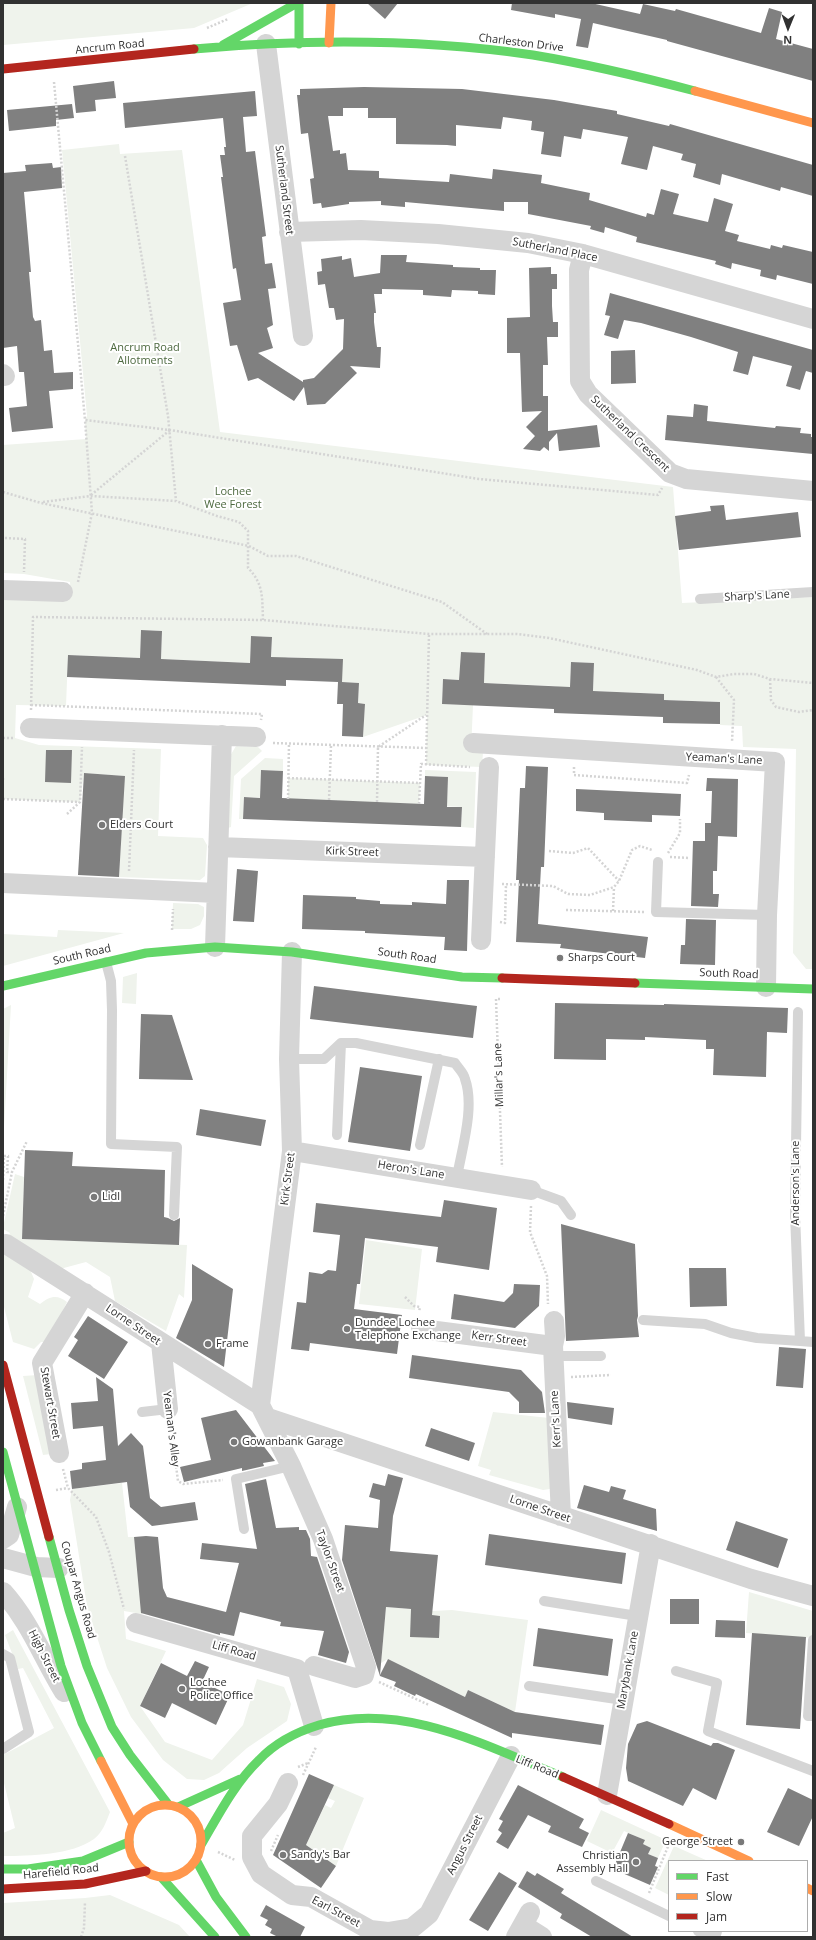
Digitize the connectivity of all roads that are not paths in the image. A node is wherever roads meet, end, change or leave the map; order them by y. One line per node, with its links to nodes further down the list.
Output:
1 (298, 3): 5 (street); 6 (street)
2 (331, 3): 3 (street)
3 (329, 43): 5 (street, Charleston Drive); 8 (street, Charleston Drive)
4 (266, 44): 5 (street, Charleston Drive); 6 (street, Charleston Drive); 9 (street, Sutherland Street)
5 (299, 44)
6 (219, 48): 7 (street, Ancrum Road)
7 (3, 69)
8 (813, 123)
9 (289, 232): 10 (street, Sutherland Place); 12 (street, Sutherland Street)
10 (583, 254): 11 (street, Sutherland Place); 13 (street, Sutherland Crescent)
11 (813, 319)
12 (303, 336)
13 (813, 493)
14 (3, 590): 15 (street)
15 (63, 592)
16 (813, 592): 17 (lane, Sharp's Lane)
17 (700, 599)
18 (30, 728): 19 (street)
19 (222, 735): 20 (street); 23 (street)
20 (259, 737)
21 (472, 743): 28 (street, Yeaman's Lane)
22 (489, 767): 24 (street)
23 (218, 847): 24 (street, Kirk Street); 27 (street)
24 (485, 857): 29 (street)
25 (658, 862): 28 (lane)
26 (3, 883): 27 (street)
27 (216, 893): 30 (street)
28 (767, 915): 34 (street, Yeaman's Lane)
29 (481, 940)
30 (215, 947): 31 (street, South Road); 32 (street, South Road)
31 (292, 952): 34 (street, South Road); 38 (street, Kirk Street)
32 (106, 962): 33 (street, South Road); 45 (lane)
33 (3, 986)
34 (766, 987): 35 (street, South Road)
35 (813, 989)
36 (798, 1012): 52 (lane, Anderson's Lane)
37 (341, 1043): 38 (lane); 39 (lane); 40 (lane)
38 (289, 1059): 42 (street, Kirk Street)
39 (439, 1059): 41 (lane); 43 (lane)
40 (337, 1135)
41 (420, 1145)
42 (292, 1151): 43 (street, Heron's Lane); 59 (street, Kirk Street)
43 (457, 1177): 44 (street, Heron's Lane)
44 (531, 1190): 46 (lane)
45 (174, 1215)
46 (571, 1215)
47 (6, 1244): 48 (street, Lorne Street)
48 (84, 1293): 54 (street, Lorne Street); 62 (street, Stewart Street)
49 (643, 1320): 52 (lane)
50 (554, 1321): 55 (street, Kerr's Lane)
51 (421, 1329): 55 (street, Kerr Street)
52 (800, 1341): 53 (lane)
53 (813, 1342)
54 (161, 1343): 58 (street, Yeaman's Alley); 59 (street, Lorne Street)
55 (553, 1351): 56 (lane); 65 (street, Kerr's Lane)
56 (601, 1356)
57 (3, 1365): 71 (street, Coupar Angus Road)
58 (168, 1409): 60 (lane)
59 (264, 1411): 63 (street, Taylor Street); 65 (street, Lorne Street)
60 (142, 1412)
61 (3, 1452): 64 (street)
62 (59, 1453)
63 (291, 1466): 66 (lane); 79 (street, Taylor Street)
64 (17, 1507): 67 (street); 70 (street)
65 (561, 1516): 68 (street, Lorne Street)
66 (244, 1529)
67 (3, 1539)
68 (651, 1544): 73 (street, Lorne Street); 75 (street, Marybank Lane)
69 (3, 1558): 70 (street)
70 (36, 1567): 71 (street); 84 (street)
71 (59, 1568): 92 (street, Coupar Angus Road)
72 (3, 1592): 84 (street, High Street)
73 (813, 1596)
74 (544, 1601): 75 (lane)
75 (638, 1616): 82 (street, Marybank Lane)
76 (136, 1623): 85 (street, Liff Road)
77 (813, 1640): 83 (lane)
78 (3, 1654): 86 (lane)
79 (314, 1666)
80 (676, 1671): 88 (lane)
81 (529, 1686): 82 (lane)
82 (623, 1700): 91 (street, Marybank Lane)
83 (813, 1716)
84 (82, 1723): 94 (street)
85 (314, 1726): 87 (street, Liff Road); 89 (street, Liff Road)
86 (3, 1749)
87 (511, 1756): 91 (street, Liff Road); 106 (street, Angus Street)
88 (813, 1771)
89 (240, 1779): 93 (street, Liff Road); 96 (street, Liff Road)
90 (295, 1780): 106 (street, Earl Street)
91 (607, 1795): 98 (street, Liff Road)
92 (168, 1804): 93 (street); 94 (street)
93 (178, 1807): 96 (street)
94 (133, 1824): 95 (street)
95 (129, 1842): 99 (street, Harefield Road); 100 (street)
96 (201, 1845): 97 (street)
97 (196, 1860): 101 (street); 109 (street)
98 (746, 1860)
99 (3, 1869)
100 (146, 1871): 101 (street); 103 (street, Harefield Road)
101 (161, 1876): 108 (street)
102 (596, 1881): 104 (lane)
103 (3, 1889)
104 (668, 1916)
105 (523, 1925): 110 (street)
106 (412, 1928)
107 (700, 1932): 111 (lane)
108 (215, 1937)
109 (246, 1937)
110 (542, 1937)
111 (709, 1937)

